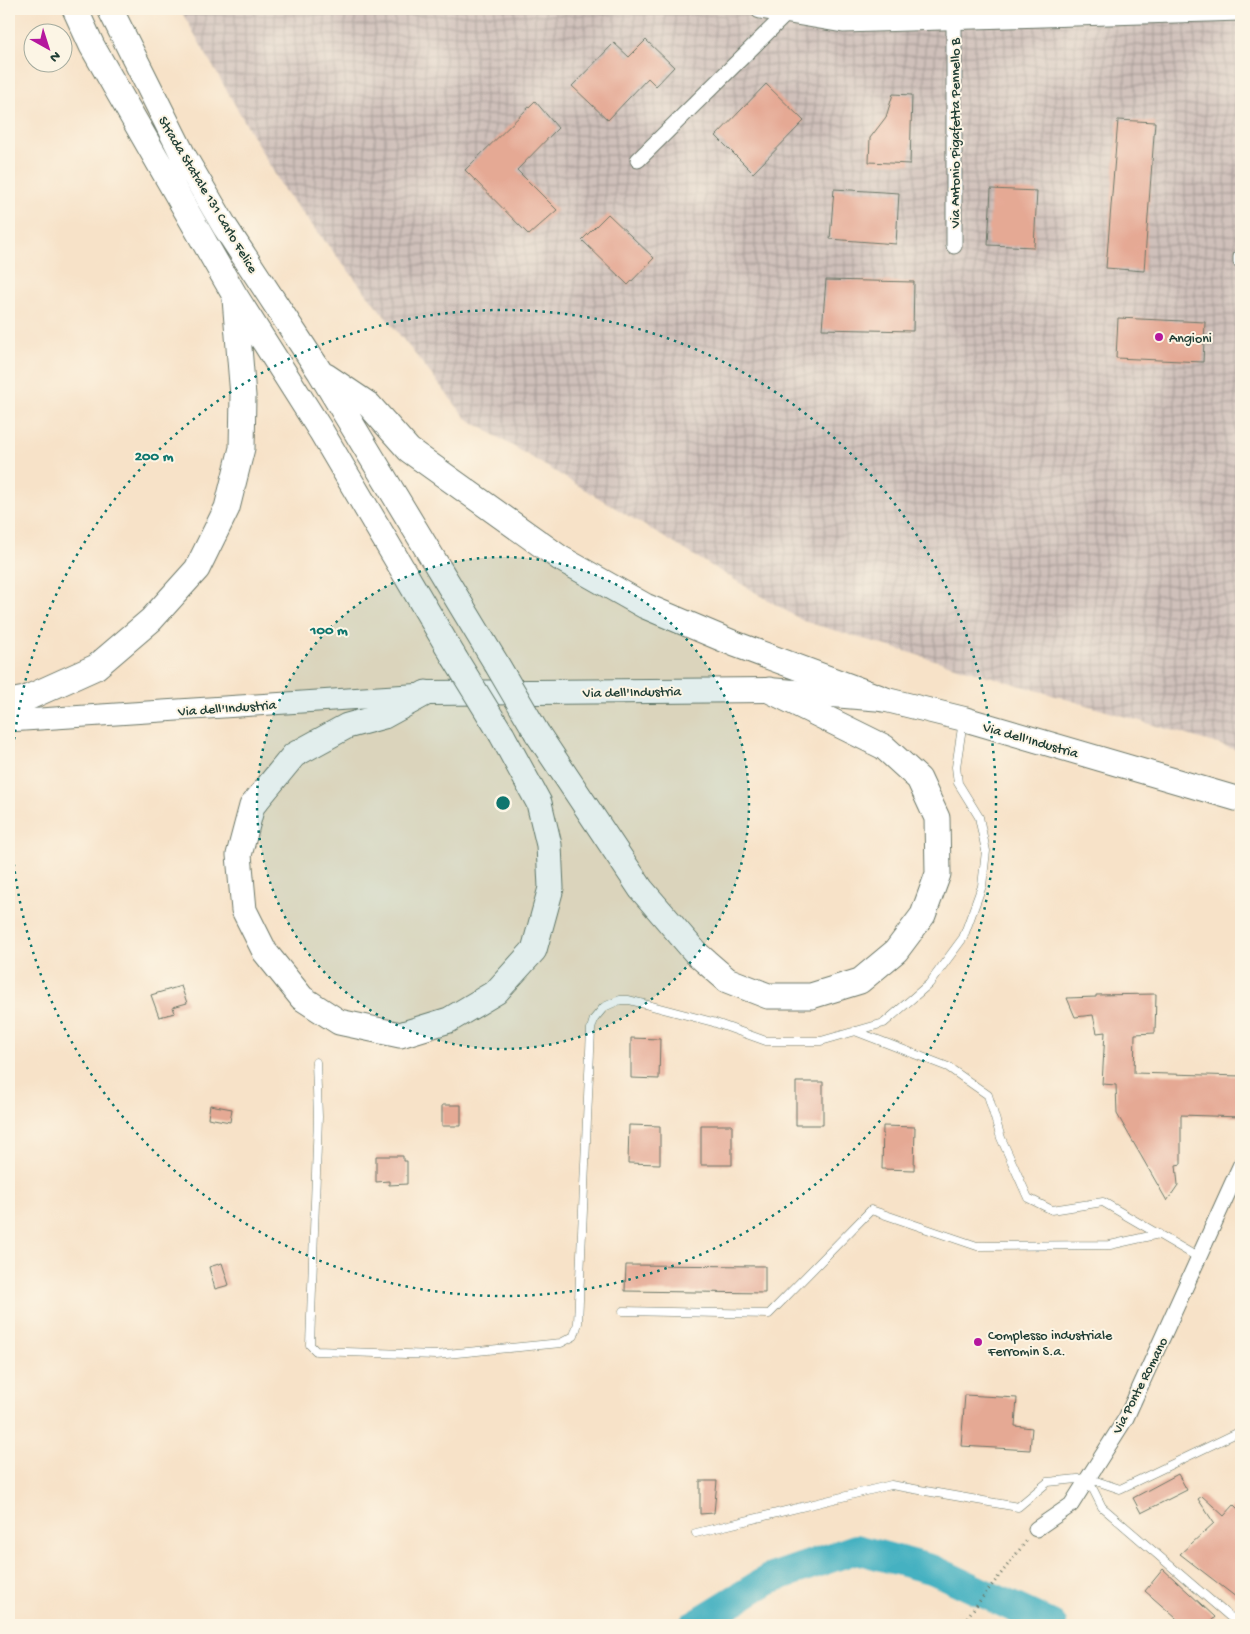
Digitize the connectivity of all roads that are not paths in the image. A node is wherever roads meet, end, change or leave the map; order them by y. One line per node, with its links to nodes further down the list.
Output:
1 (75, 9): 12 (highway, Strada Statale 131 Carlo Felice)
2 (110, 9): 13 (highway, Strada Statale 131 Carlo Felice)
3 (760, 9): 5 (street)
4 (1241, 10): 7 (street)
5 (787, 13): 6 (street); 8 (street)
6 (911, 15): 7 (street)
7 (954, 20): 9 (street, Via Antonio Pigafetta Pennello B)
8 (638, 160)
9 (954, 246)
10 (1241, 258): 11 (street)
11 (1241, 262)
12 (234, 294): 15 (highway, Strada Statale 131 Carlo Felice, bridge); 17 (highway)
13 (320, 372): 14 (highway, Strada Statale 131 Carlo Felice, bridge); 16 (highway)
14 (769, 690): 15 (main road, Via dell'Industria); 16 (main road, Via dell'Industria)
15 (426, 694): 19 (main road, Via dell'Industria)
16 (883, 698): 18 (main road, Via dell'Industria)
17 (9, 702)
18 (964, 720): 20 (main road, Via dell'Industria); 21 (lane)
19 (9, 721)
20 (1241, 800)
21 (855, 1031): 22 (lane); 24 (lane)
22 (316, 1062)
23 (1241, 1164): 25 (street, Via Ponte Romano)
24 (1158, 1234): 25 (lane); 26 (lane)
25 (1199, 1258): 28 (street, Via Ponte Romano)
26 (623, 1311)
27 (1241, 1431): 28 (lane)
28 (1087, 1478): 29 (street, Via Ponte Romano); 30 (lane); 31 (lane)
29 (1036, 1529)
30 (696, 1534)
31 (1241, 1620)

